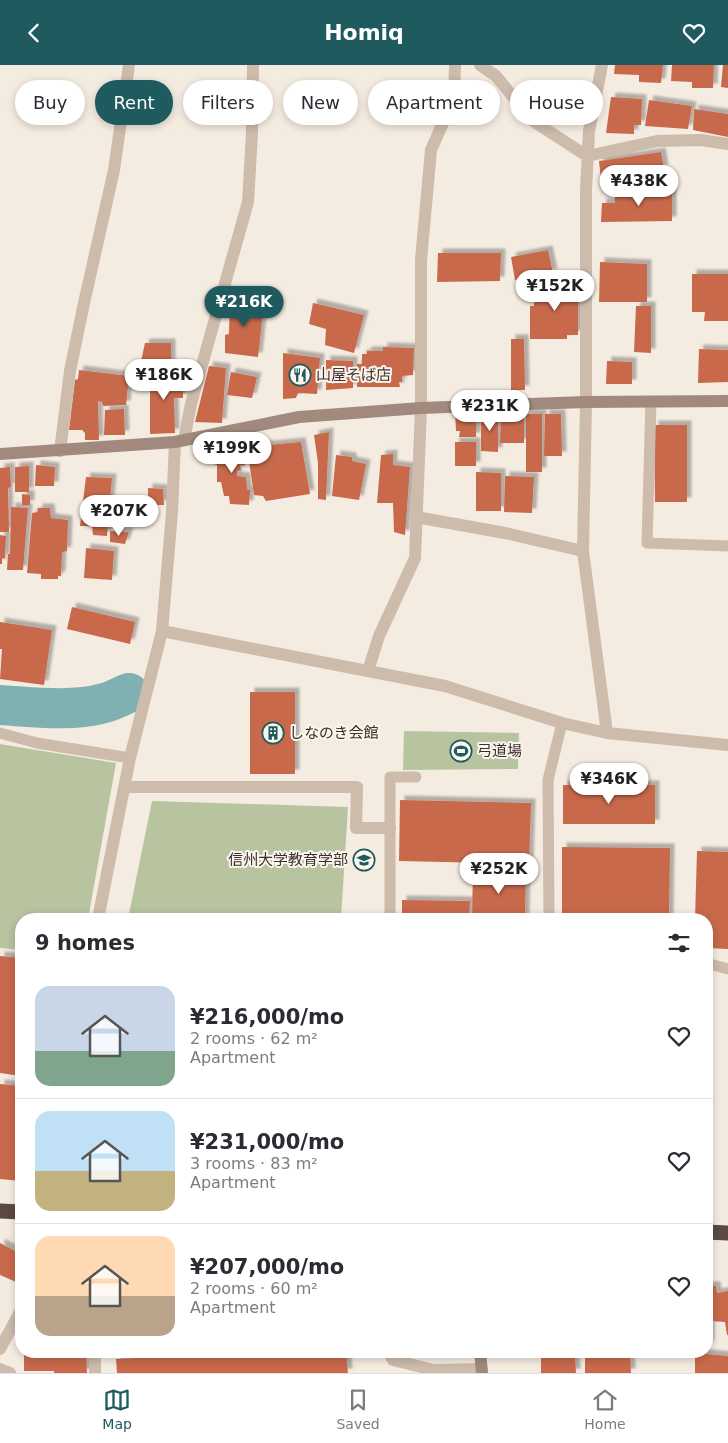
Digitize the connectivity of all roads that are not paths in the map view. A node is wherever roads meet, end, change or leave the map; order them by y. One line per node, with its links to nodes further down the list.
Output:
1 (129, 65): 13 (street)
2 (253, 65): 12 (street)
3 (455, 65): 11 (street)
4 (480, 65): 7 (street)
5 (602, 65): 7 (street)
6 (728, 144): 7 (street)
7 (588, 156): 10 (street)
8 (651, 401): 9 (street); 10 (street); 16 (lane)
9 (728, 401)
10 (586, 402): 11 (street); 17 (street)
11 (420, 408): 12 (street); 15 (street)
12 (180, 441): 13 (street); 18 (street)
13 (60, 451): 14 (street)
14 (0, 454)
15 (416, 517): 17 (street); 19 (street)
16 (728, 546)
17 (583, 551): 22 (street)
18 (162, 631): 19 (street); 24 (street)
19 (368, 671): 20 (street)
20 (562, 723): 22 (street); 30 (lane)
21 (0, 733): 24 (lane)
22 (607, 733): 23 (street)
23 (728, 745)
24 (130, 758): 26 (street)
25 (416, 777): 27 (lane)
26 (125, 787): 27 (street); 28 (street)
27 (390, 827): 29 (lane)
28 (99, 913)
29 (390, 913)
30 (549, 913)
31 (713, 965): 32 (lane)
32 (728, 969)
33 (0, 1211): 34 (highway)
34 (15, 1212)
35 (713, 1232): 36 (highway)
36 (728, 1233)
37 (15, 1321): 38 (street)
38 (0, 1349)
39 (95, 1358): 45 (street)
40 (392, 1358): 43 (street)
41 (481, 1358): 43 (street)
42 (0, 1369): 44 (street)
43 (482, 1371)
44 (10, 1373)
45 (96, 1373)

